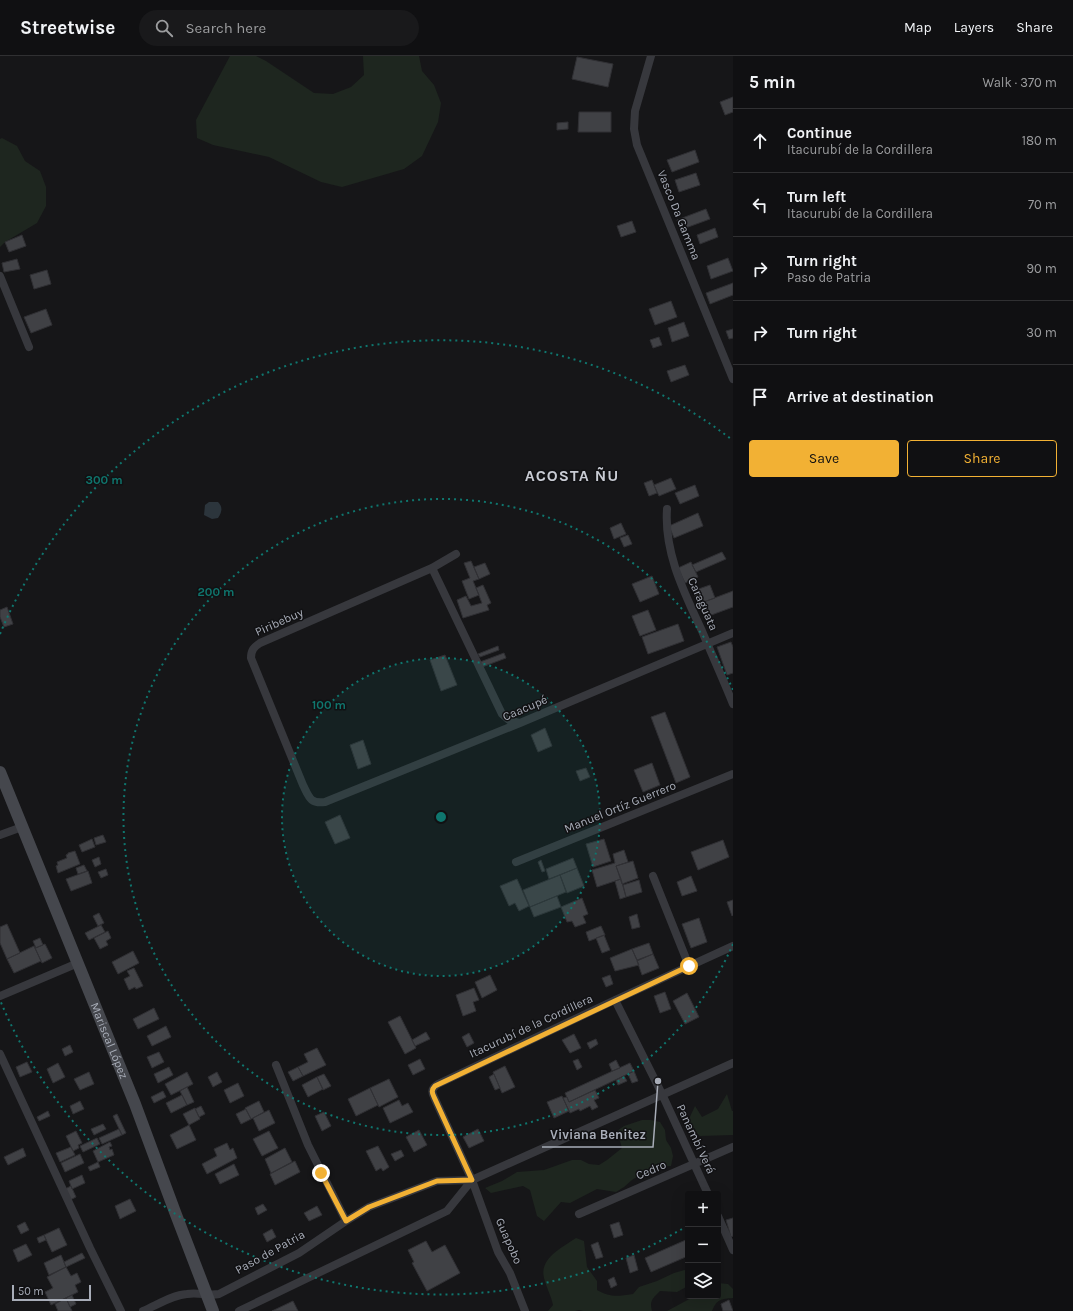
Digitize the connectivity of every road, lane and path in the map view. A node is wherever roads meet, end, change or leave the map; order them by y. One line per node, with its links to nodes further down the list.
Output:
1 (651, 56): 4 (street, Vasco Da Gamma)
2 (0, 276): 3 (street)
3 (29, 347)
4 (733, 379)
5 (667, 509): 9 (street, Caraguata)
6 (456, 554): 7 (street, Piribebuy)
7 (432, 568): 11 (street); 14 (street, Piribebuy)
8 (733, 633): 9 (street, Caacupé)
9 (708, 644): 10 (street, Caraguata); 11 (street, Caacupé)
10 (733, 704)
11 (520, 723): 14 (street, Caacupé)
12 (0, 772): 15 (street, Mariscal López)
13 (733, 774): 17 (street, Manuel Ortíz Guerrero)
14 (325, 802)
15 (22, 827): 16 (street); 20 (street, Mariscal López)
16 (0, 835)
17 (516, 862)
18 (652, 876): 21 (street)
19 (733, 946): 21 (street, Itacurubí de la Cordillera)
20 (78, 964): 22 (street); 36 (street, Mariscal López)
21 (689, 966): 23 (street, Itacurubí de la Cordillera)
22 (0, 996)
23 (614, 1000): 27 (street, Panambí Verá); 30 (street, Itacurubí de la Cordillera)
24 (0, 1054): 37 (street)
25 (733, 1063): 27 (street, Paso de Patria)
26 (276, 1065): 33 (street)
27 (662, 1094): 29 (street, Panambí Verá); 30 (street, Paso de Patria)
28 (733, 1147): 29 (street, Cedro)
29 (695, 1165): 31 (street, Panambí Verá); 32 (street, Cedro)
30 (472, 1180): 33 (street, Paso de Patria); 40 (street, Paso de Patria); 41 (street, Guapobo)
31 (707, 1191)
32 (579, 1214)
33 (346, 1221): 36 (street, Paso de Patria)
34 (721, 1223): 35 (street)
35 (733, 1250)
36 (207, 1295): 38 (street, Paso de Patria); 39 (street, Mariscal López)
37 (121, 1311)
38 (143, 1311)
39 (213, 1311)
40 (239, 1311)
41 (525, 1311)

